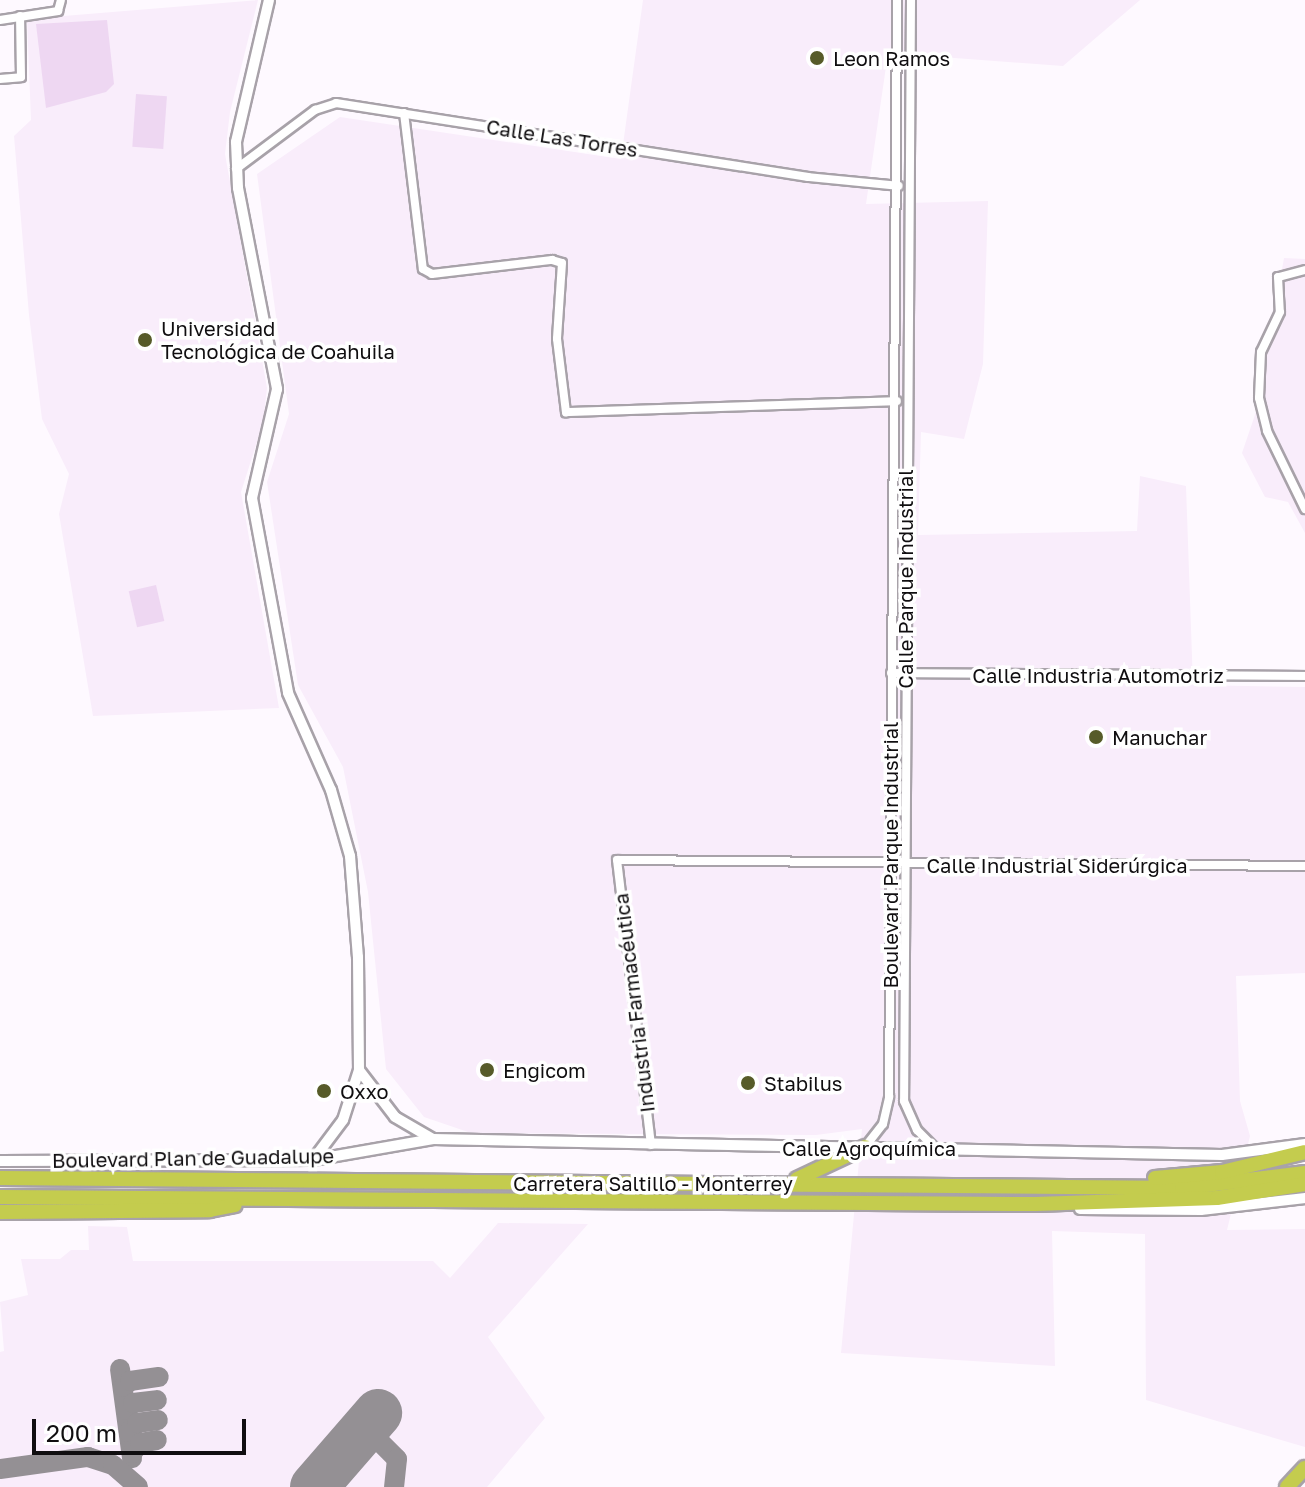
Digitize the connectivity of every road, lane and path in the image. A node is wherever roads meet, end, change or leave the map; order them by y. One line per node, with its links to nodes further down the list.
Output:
1 (269, 0): 11 (street)
2 (897, 0): 7 (street)
3 (911, 0): 8 (street, Calle Parque Industrial)
4 (61, 2): 5 (street)
5 (20, 16): 6 (street); 9 (street)
6 (0, 20)
7 (897, 36): 8 (street); 12 (street)
8 (911, 36): 13 (street, Calle Parque Industrial)
9 (0, 79)
10 (404, 113): 11 (street, Calle Las Torres); 12 (street, Calle Las Torres); 15 (street)
11 (235, 169): 29 (street)
12 (895, 186): 13 (street, Calle Las Torres); 15 (street, Boulevard Parque Industrial)
13 (909, 187): 16 (street, Calle Parque Industrial)
14 (1305, 270): 17 (street)
15 (893, 401): 16 (street); 18 (street, Boulevard Parque Industrial)
16 (906, 401): 19 (street, Calle Parque Industrial)
17 (1305, 509)
18 (891, 673): 19 (street, Calle Industria Automotriz); 23 (street, Boulevard Parque Industrial)
19 (904, 673): 20 (street, Calle Industria Automotriz); 22 (street, Calle Parque Industrial)
20 (1305, 676)
21 (617, 860): 23 (street, Calle Industrial Siderúrgica); 34 (street, Industria Farmacéutica)
22 (903, 863): 23 (street, Calle Industrial Siderúrgica); 24 (street, Calle Industrial Siderúrgica); 26 (street, Calle Parque Industrial)
23 (891, 864): 25 (street, Boulevard Parque Industrial)
24 (1305, 866)
25 (891, 982): 26 (street); 27 (street, Boulevard Parque Industrial)
26 (905, 982): 28 (street, Calle Parque Industrial)
27 (890, 1034): 28 (street); 30 (street, Boulevard Parque Industrial)
28 (904, 1034): 31 (street, Calle Parque Industrial)
29 (359, 1070): 32 (street); 39 (street)
30 (889, 1085): 31 (street); 36 (street, Boulevard Parque Industrial)
31 (904, 1085): 37 (street, Calle Parque Industrial)
32 (433, 1139): 34 (street, Calle Agroquímica); 39 (street, Boulevard Plan de Guadalupe)
33 (1305, 1144): 37 (street, Calle Agroquímica)
34 (651, 1145): 35 (street, Calle Agroquímica)
35 (835, 1147): 36 (street, Calle Agroquímica); 41 (highway)
36 (865, 1147): 37 (street, Calle Agroquímica); 41 (highway)
37 (934, 1147)
38 (1305, 1152): 46 (highway)
39 (313, 1160): 40 (street, Boulevard Plan de Guadalupe)
40 (0, 1161)
41 (835, 1164): 44 (highway)
42 (1305, 1173): 46 (highway, Carretera Saltillo - Monterrey)
43 (0, 1181): 44 (highway, Carretera Saltillo - Monterrey)
44 (787, 1182): 46 (highway, Carretera Saltillo - Monterrey)
45 (1305, 1184): 50 (highway, Carretera Saltillo - Monterrey)
46 (1103, 1185)
47 (0, 1197): 49 (highway, Carretera Saltillo - Monterrey)
48 (1305, 1198): 50 (street)
49 (243, 1201): 50 (highway, Carretera Saltillo - Monterrey); 51 (highway)
50 (1035, 1204)
51 (0, 1212)
52 (1305, 1468): 53 (highway)
53 (1287, 1487)

